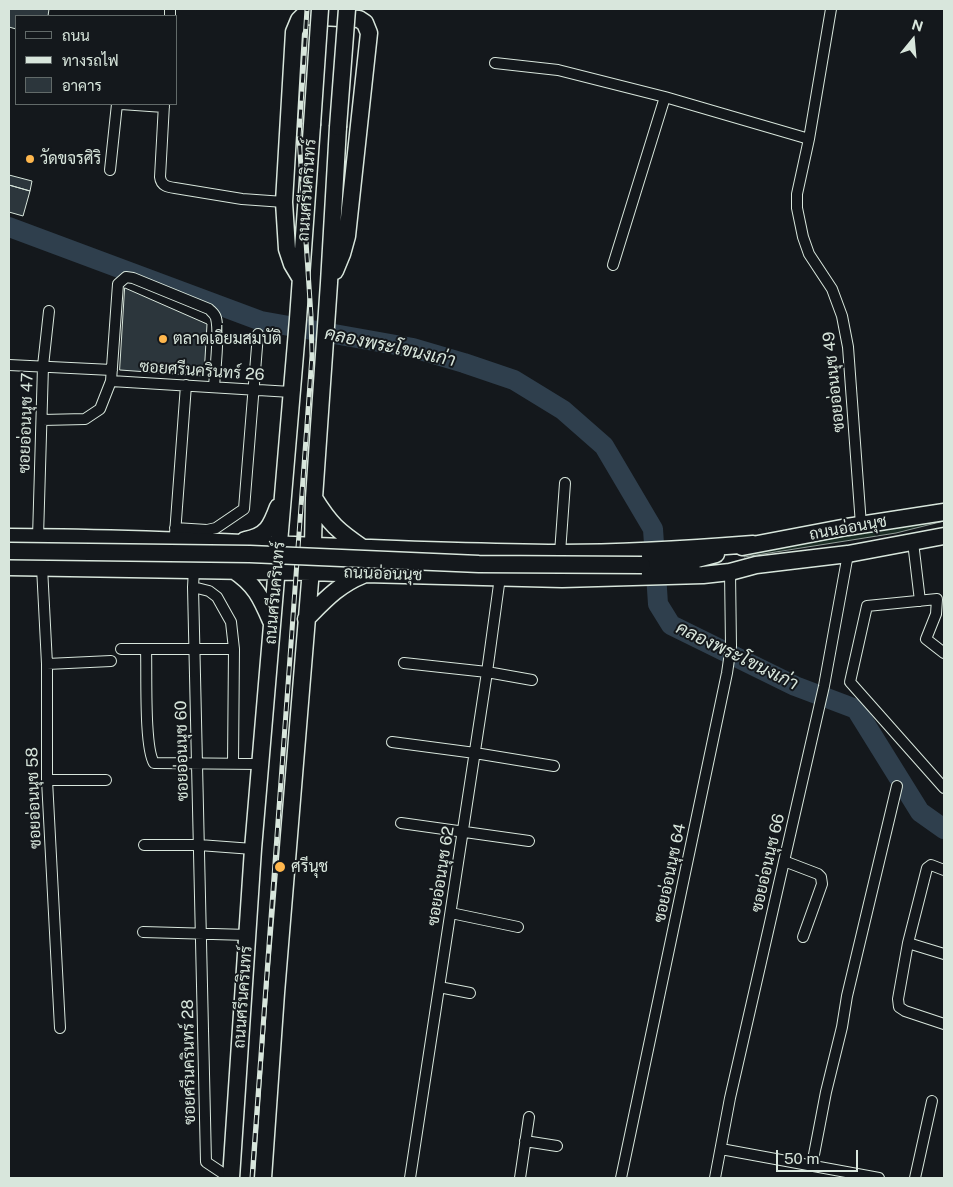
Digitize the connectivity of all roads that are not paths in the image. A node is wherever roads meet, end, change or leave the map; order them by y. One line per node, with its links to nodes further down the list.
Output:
1 (320, 9): 13 (main road, ถนนศรีนครินทร์, bridge)
2 (347, 9): 14 (main road, ถนนศรีนครินทร์, bridge)
3 (831, 9): 9 (street, ซอยอ่อนนุช 49)
4 (494, 63): 5 (street)
5 (665, 97): 9 (street); 12 (street)
6 (119, 105): 10 (street)
7 (142, 105): 8 (street)
8 (164, 106): 11 (street)
9 (809, 139): 29 (street, ซอยอ่อนนุช 49)
10 (110, 170)
11 (284, 202): 13 (main road); 14 (main road)
12 (613, 265)
13 (301, 280): 23 (main road, ถนนศรีนครินทร์)
14 (329, 283): 27 (main road, ถนนศรีนครินทร์)
15 (48, 311): 18 (street, ซอยอ่อนนุช 47)
16 (258, 334): 22 (street)
17 (9, 365): 18 (street, ซอยศรีนครินทร์ 26)
18 (43, 366): 19 (street, ซอยศรีนครินทร์ 26); 24 (street, ซอยอ่อนนุช 47)
19 (112, 375): 20 (street, ซอยศรีนครินทร์ 26); 21 (street); 24 (street)
20 (186, 385): 21 (street, ซอยศรีนครินทร์ 26); 32 (street)
21 (214, 387): 22 (street, ซอยศรีนครินทร์ 26)
22 (253, 390): 23 (street, ซอยศรีนครินทร์ 26); 32 (street)
23 (291, 392): 26 (main road, ถนนศรีนครินทร์)
24 (42, 420): 31 (street, ซอยอ่อนนุช 47)
25 (564, 483): 42 (street)
26 (283, 494): 34 (main road); 36 (main road, ถนนศรีนครินทร์)
27 (314, 498): 38 (main road, ถนนศรีนครินทร์); 39 (main road)
28 (944, 512): 29 (main road, ถนนอ่อนนุช)
29 (861, 525): 37 (main road, ถนนอ่อนนุช)
30 (9, 536): 31 (main road, ถนนอ่อนนุช)
31 (38, 536): 32 (main road, ถนนอ่อนนุช)
32 (181, 536): 34 (main road, ถนนอ่อนนุช); 48 (main road)
33 (944, 536): 35 (main road, ถนนอ่อนนุช)
34 (236, 542): 36 (main road, ถนนอ่อนนุช)
35 (912, 542): 43 (main road, ถนนอ่อนนุช); 57 (street)
36 (279, 544): 38 (main road, ถนนอ่อนนุช); 50 (main road, ถนนศรีนครินทร์)
37 (753, 544): 42 (main road, ถนนอ่อนนุช); 44 (main road, ถนนอ่อนนุช)
38 (313, 545): 39 (main road, ถนนอ่อนนุช); 51 (main road, ถนนศรีนครินทร์)
39 (363, 548): 40 (main road, ถนนอ่อนนุช)
40 (407, 549): 42 (main road, ถนนอ่อนนุช); 54 (main road)
41 (9, 551): 44 (main road, ถนนอ่อนนุช, bridge)
42 (560, 553)
43 (848, 554): 45 (main road, ถนนอ่อนนุช); 86 (street, ซอยอ่อนนุช 66)
44 (682, 563): 45 (main road, ถนนอ่อนนุช)
45 (756, 565): 52 (main road, ถนนอ่อนนุช)
46 (9, 567): 47 (main road, ถนนอ่อนนุช)
47 (42, 567): 48 (main road, ถนนอ่อนนุช); 67 (street, ซอยอ่อนนุช 58)
48 (194, 569): 49 (main road, ถนนอ่อนนุช); 56 (street, ซอยอ่อนนุช 60)
49 (234, 570): 50 (main road, ถนนอ่อนนุช); 59 (main road)
50 (277, 572): 51 (main road, ถนนอ่อนนุช); 59 (main road, ถนนศรีนครินทร์)
51 (311, 572): 53 (main road, ถนนอ่อนนุช); 58 (main road, ถนนศรีนครินทร์)
52 (730, 572): 55 (main road, ถนนอ่อนนุช); 110 (street, ซอยอ่อนนุช 64)
53 (365, 574): 54 (main road, ถนนอ่อนนุช); 58 (main road)
54 (406, 575): 55 (main road, ถนนอ่อนนุช)
55 (500, 577): 68 (street, ซอยอ่อนนุช 62)
56 (193, 587): 60 (street, ซอยอ่อนนุช 60); 63 (street)
57 (920, 600): 64 (street); 79 (street)
58 (306, 619): 107 (main road, ถนนศรีนครินทร์)
59 (272, 623): 74 (main road, ถนนศรีนครินทร์)
60 (195, 648): 62 (street); 63 (street); 73 (street, ซอยอ่อนนุช 60)
61 (121, 649): 62 (street)
62 (146, 649): 73 (street)
63 (234, 649): 72 (street)
64 (944, 653)
65 (111, 662): 67 (street)
66 (404, 662): 68 (street)
67 (47, 664): 76 (street, ซอยอ่อนนุช 58)
68 (487, 672): 69 (street); 71 (street, ซอยอ่อนนุช 62)
69 (532, 680)
70 (392, 742): 71 (street)
71 (475, 752): 75 (street); 81 (street, ซอยอ่อนนุช 62)
72 (233, 763): 73 (street); 74 (street)
73 (198, 764): 84 (street, ซอยอ่อนนุช 60)
74 (260, 764): 85 (main road, ถนนศรีนครินทร์)
75 (554, 766)
76 (47, 780): 77 (street); 99 (street, ซอยอ่อนนุช 58)
77 (106, 780)
78 (896, 786): 105 (street)
79 (944, 788)
80 (401, 823): 81 (street)
81 (463, 832): 82 (street); 88 (street, ซอยอ่อนนุช 62)
82 (529, 841)
83 (144, 845): 84 (street)
84 (199, 845): 85 (street); 91 (street, ซอยอ่อนนุช 60)
85 (253, 849): 92 (main road, ถนนศรีนครินทร์)
86 (784, 861): 93 (street); 104 (street, ซอยอ่อนนุช 66)
87 (944, 870): 94 (street)
88 (451, 913): 89 (street); 96 (street, ซอยอ่อนนุช 62)
89 (518, 927)
90 (143, 932): 91 (street)
91 (201, 932): 92 (street); 106 (street, ซอยศรีนครินทร์ 28)
92 (248, 934): 106 (main road, ถนนศรีนครินทร์)
93 (803, 937)
94 (908, 943): 95 (street); 98 (street)
95 (944, 954)
96 (440, 987): 97 (street); 108 (street, ซอยอ่อนนุช 62)
97 (470, 994)
98 (944, 1024)
99 (60, 1028)
100 (932, 1101): 113 (street)
101 (529, 1117): 102 (street)
102 (525, 1141): 103 (street); 109 (street)
103 (556, 1146)
104 (720, 1149): 105 (street); 111 (street, ซอยอ่อนนุช 66)
105 (812, 1165): 112 (street)
106 (231, 1178)
107 (263, 1178)
108 (410, 1178)
109 (520, 1178)
110 (620, 1178)
111 (715, 1178)
112 (879, 1178)
113 (915, 1178)

